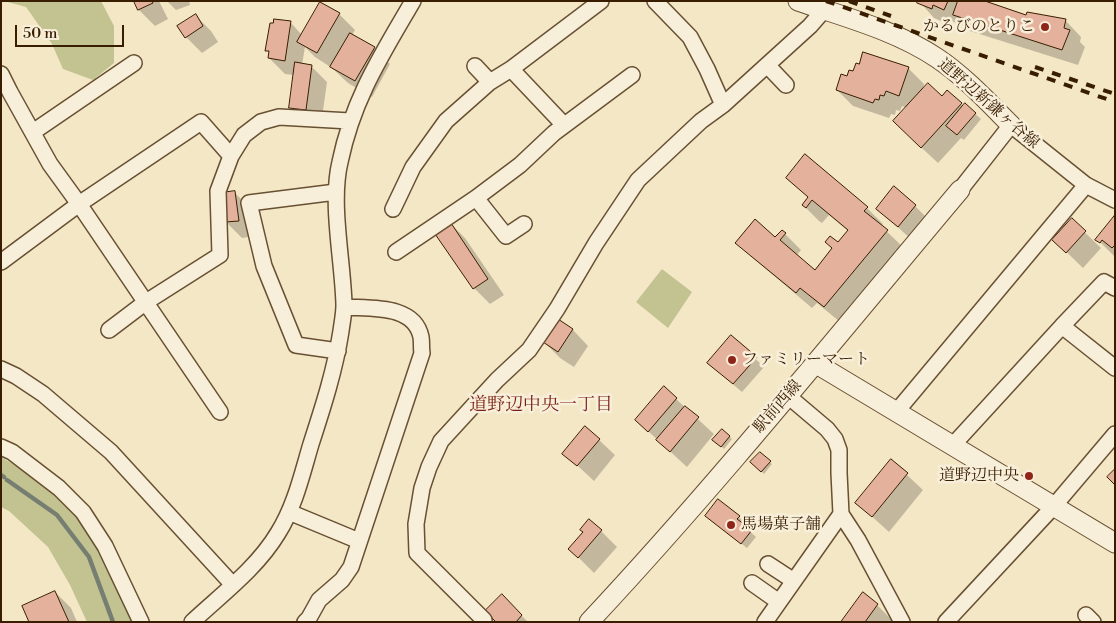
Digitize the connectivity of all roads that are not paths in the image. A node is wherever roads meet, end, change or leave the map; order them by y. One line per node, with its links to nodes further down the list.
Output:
1 (412, 1): 15 (street)
2 (601, 1): 9 (street)
3 (656, 1): 14 (street)
4 (798, 1): 5 (street, 道野辺新鎌ヶ谷線)
5 (824, 10): 7 (street); 17 (street, 道野辺新鎌ヶ谷線)
6 (134, 63): 18 (street)
7 (768, 65): 13 (street); 14 (street)
8 (476, 66): 12 (street)
9 (511, 69): 12 (street); 16 (street)
10 (1, 74): 18 (street)
11 (632, 75): 16 (street)
12 (490, 82): 26 (street)
13 (786, 85)
14 (723, 105): 55 (street)
15 (350, 121): 19 (street); 22 (street)
16 (564, 125): 23 (street)
17 (1011, 125): 20 (street, 道野辺新鎌ヶ谷線); 21 (street)
18 (33, 132): 25 (street)
19 (231, 156): 25 (street); 31 (street)
20 (1086, 185): 24 (street, 道野辺新鎌ヶ谷線); 40 (street)
21 (960, 190): 36 (street, 駅前西線)
22 (336, 192): 32 (street); 35 (street)
23 (476, 198): 27 (street); 28 (street)
24 (1115, 200)
25 (80, 204): 29 (street); 31 (street)
26 (393, 209)
27 (524, 224)
28 (396, 252)
29 (1, 262)
30 (1115, 288): 33 (street)
31 (146, 302): 34 (street); 41 (street)
32 (344, 307): 35 (street); 48 (street)
33 (1062, 326): 37 (street); 43 (street)
34 (109, 330)
35 (338, 351): 46 (street)
36 (815, 363): 39 (street, 駅前西線); 40 (street)
37 (1115, 368)
38 (1, 369): 53 (street)
39 (788, 396): 47 (street); 59 (street, 駅前西線)
40 (897, 411): 43 (street)
41 (220, 412)
42 (1115, 434): 45 (street)
43 (953, 445): 45 (street)
44 (1, 447): 57 (street)
45 (1054, 506): 49 (street); 62 (street)
46 (289, 512): 48 (street); 53 (street)
47 (841, 514): 51 (street); 61 (street)
48 (359, 541): 56 (street)
49 (1115, 542)
50 (768, 564): 51 (street)
51 (794, 581): 54 (street)
52 (752, 583): 54 (street)
53 (233, 584): 58 (street)
54 (779, 602): 60 (street)
55 (484, 620)
56 (308, 621)
57 (141, 622)
58 (192, 622)
59 (589, 622)
60 (765, 622)
61 (902, 622)
62 (946, 622)

